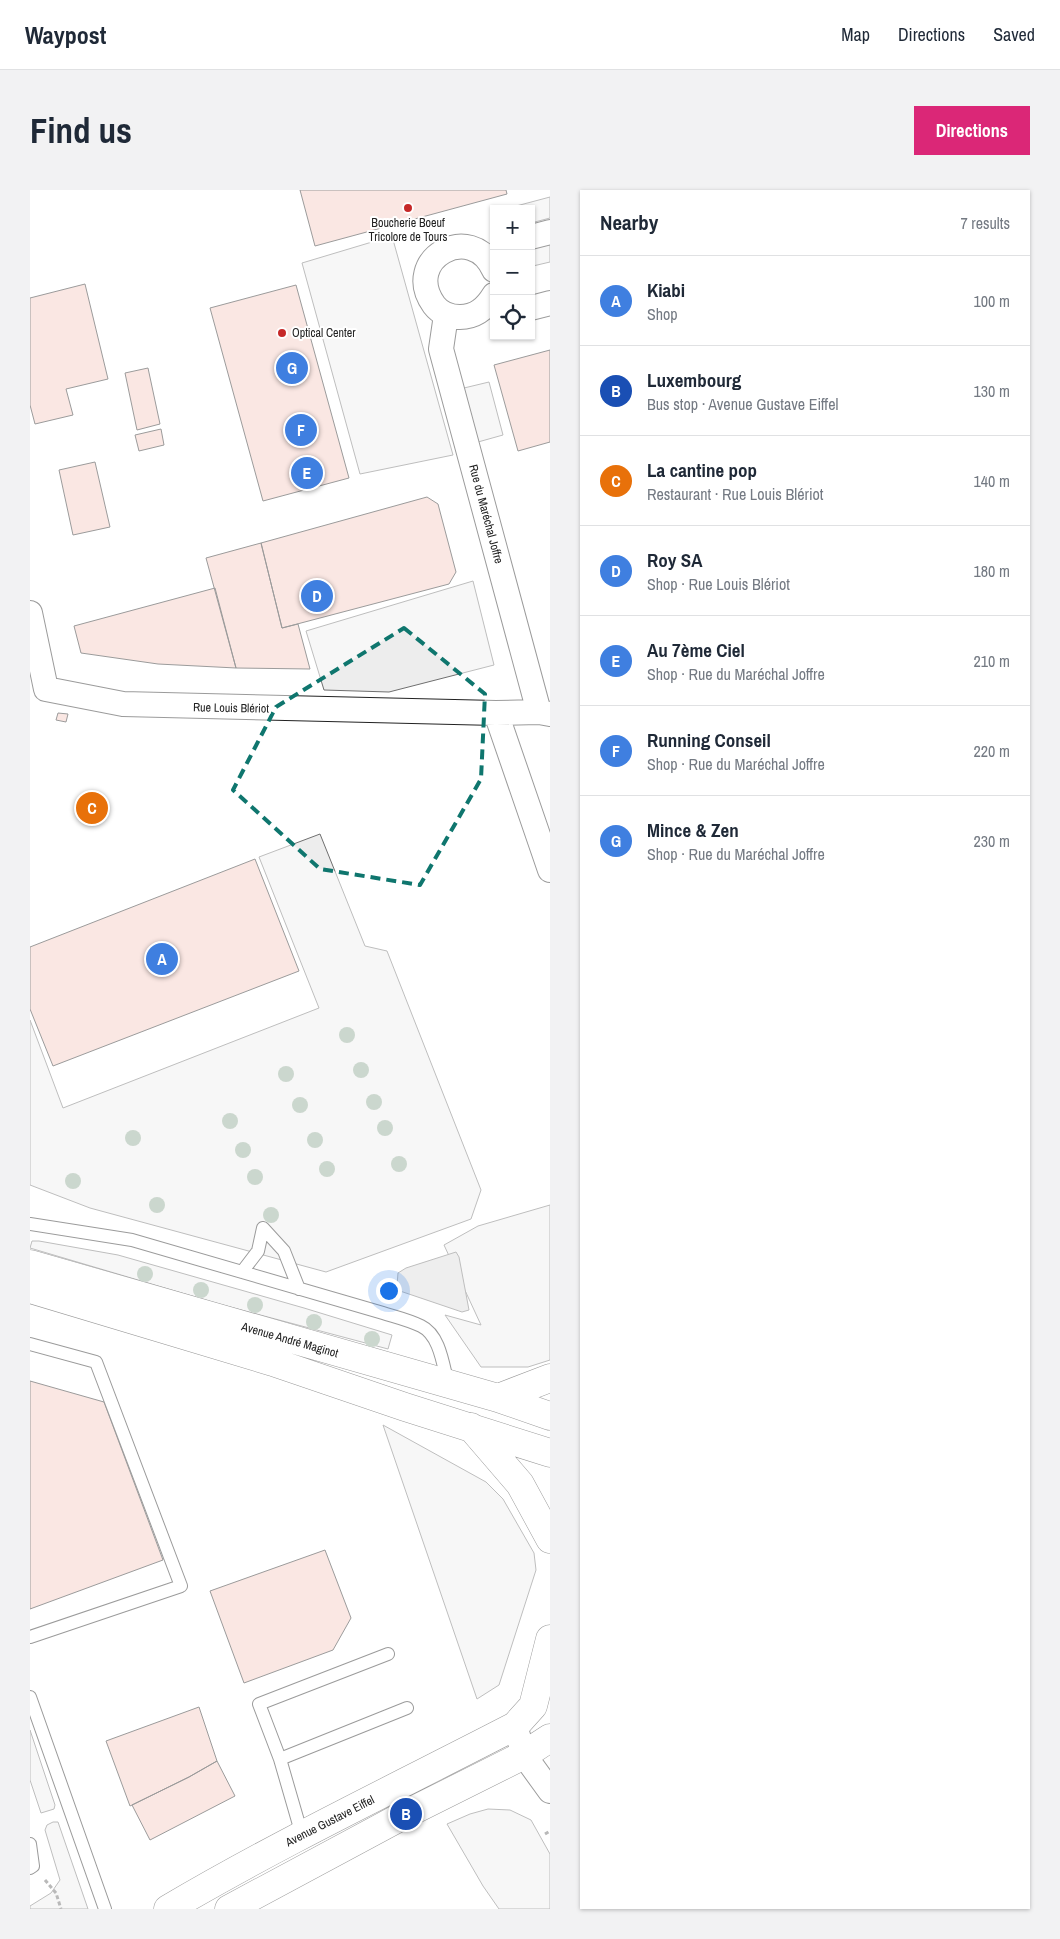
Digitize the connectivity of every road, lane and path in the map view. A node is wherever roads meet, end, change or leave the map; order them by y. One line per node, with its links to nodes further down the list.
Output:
1 (550, 232): 2 (street)
2 (535, 236)
3 (490, 258): 7 (street)
4 (490, 302): 7 (street)
5 (550, 303): 6 (street)
6 (535, 307)
7 (446, 315): 10 (street, Rue du Maréchal Joffre)
8 (30, 613): 9 (street, Rue Louis Blériot)
9 (38, 688): 11 (street, Rue Louis Blériot)
10 (544, 713): 11 (street, Rue Louis Blériot)
11 (496, 714): 12 (street)
12 (550, 870)
13 (30, 1224): 15 (lane)
14 (30, 1264): 20 (main road, Avenue André Maginot)
15 (242, 1272): 17 (lane); 17 (lane)
16 (30, 1289): 23 (main road, Avenue André Maginot)
17 (299, 1289): 20 (lane)
18 (30, 1344): 26 (lane)
19 (550, 1378): 21 (main road)
20 (448, 1384): 21 (main road, Avenue André Maginot)
21 (498, 1398): 22 (main road, Avenue André Maginot)
22 (550, 1416)
23 (471, 1427): 24 (main road, Avenue André Maginot); 25 (main road)
24 (550, 1453)
25 (550, 1539)
26 (30, 1638)
27 (550, 1639): 31 (main road, Avenue Gustave Eiffel)
28 (388, 1654): 34 (lane)
29 (30, 1697): 44 (lane)
30 (407, 1708): 34 (lane)
31 (515, 1726): 33 (street); 38 (main road, Avenue Gustave Eiffel)
32 (550, 1738): 33 (main road)
33 (524, 1755): 35 (street); 42 (main road)
34 (280, 1759): 38 (lane)
35 (550, 1791)
36 (550, 1831): 37 (path)
37 (545, 1834)
38 (302, 1835): 45 (main road, Avenue Gustave Eiffel)
39 (30, 1844): 40 (lane)
40 (30, 1868)
41 (54, 1890): 43 (path)
42 (258, 1902): 46 (main road)
43 (61, 1909)
44 (105, 1909)
45 (168, 1909)
46 (230, 1909)

